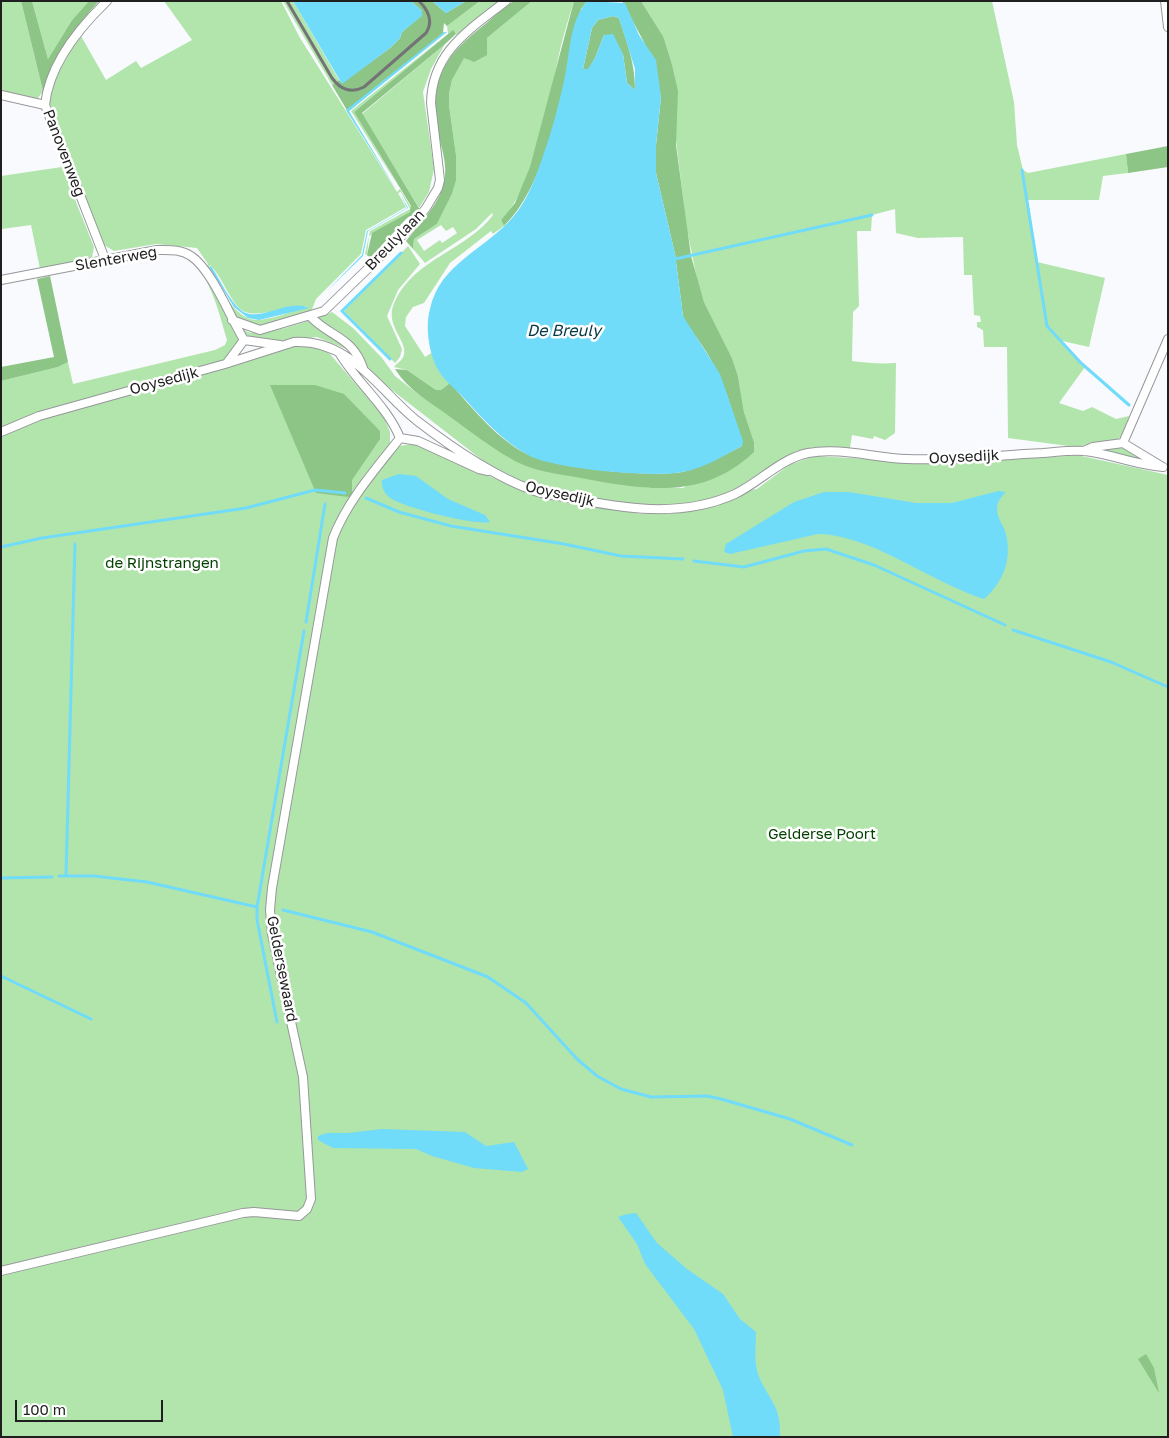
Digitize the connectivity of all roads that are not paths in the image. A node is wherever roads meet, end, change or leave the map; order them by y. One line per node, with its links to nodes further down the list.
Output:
1 (107, 1): 6 (street, Panovenweg)
2 (506, 1): 9 (street, Breulylaan)
3 (1165, 1): 4 (street)
4 (1168, 27)
5 (1, 96): 6 (street)
6 (45, 105): 7 (street, Panovenweg)
7 (105, 260): 8 (street, Slenterweg); 10 (street, Slenterweg)
8 (1, 280)
9 (310, 317): 10 (street, Breulylaan); 16 (street)
10 (232, 320): 12 (street, Slenterweg)
11 (1168, 339): 19 (street)
12 (244, 340): 13 (street); 15 (street)
13 (282, 345): 14 (street, Ooysedijk); 15 (street, Ooysedijk)
14 (339, 351): 16 (street, Ooysedijk); 18 (street)
15 (225, 364): 17 (street, Ooysedijk)
16 (364, 370): 22 (street, Ooysedijk)
17 (1, 432)
18 (400, 438): 22 (street); 23 (street, Geldersewaard)
19 (1123, 443): 20 (street); 21 (street)
20 (1084, 451): 21 (street, Ooysedijk); 22 (street, Ooysedijk)
21 (1165, 468)
22 (492, 472)
23 (1, 1272)

